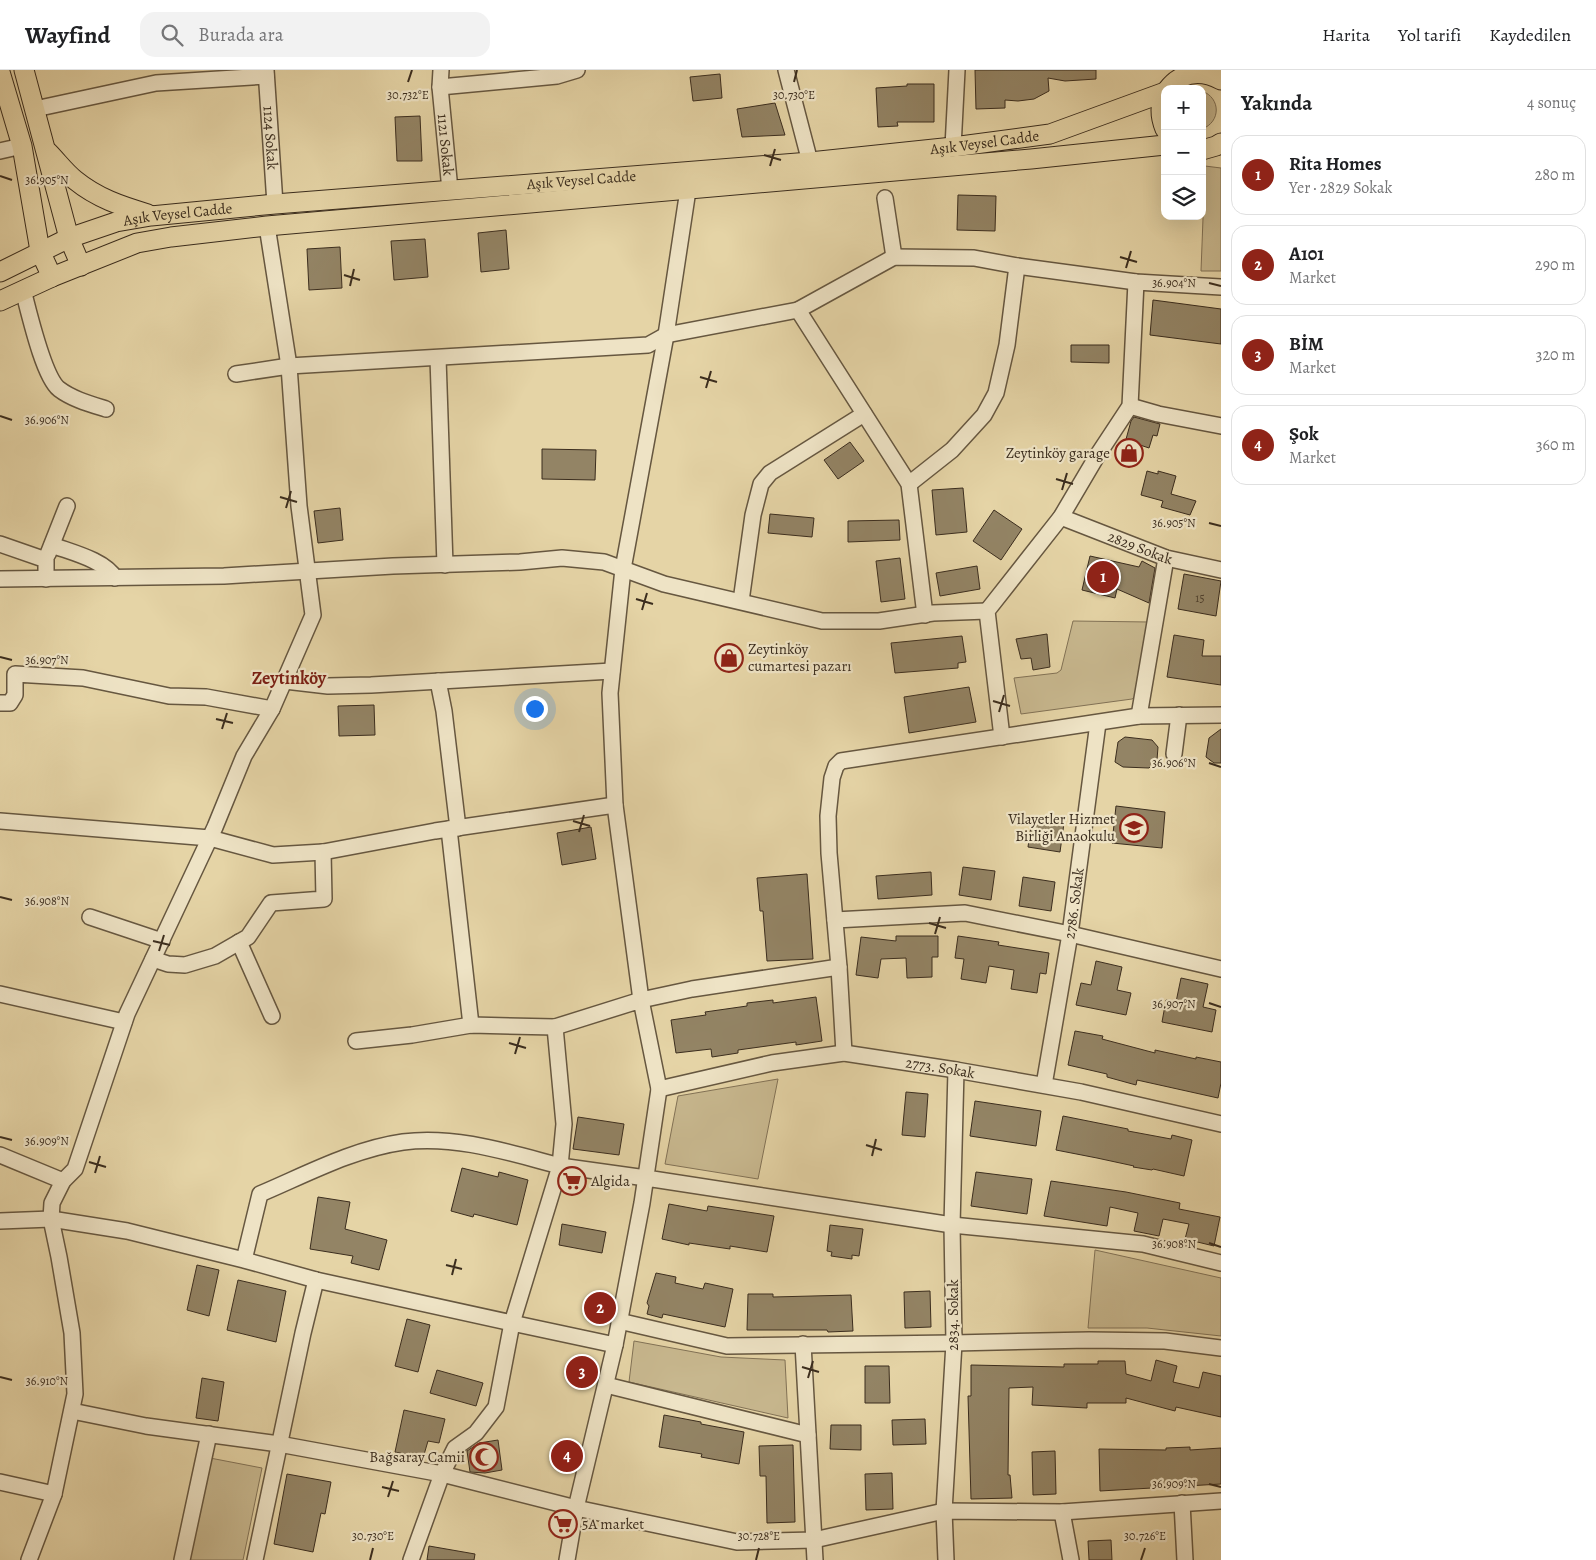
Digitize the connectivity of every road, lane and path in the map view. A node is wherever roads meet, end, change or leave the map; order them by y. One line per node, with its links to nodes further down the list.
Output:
1 (24, 70): 13 (main road)
2 (441, 70): 10 (street, 1121 Sokak)
3 (577, 70): 10 (street)
4 (786, 70): 20 (street)
5 (957, 70): 17 (street)
6 (0, 72): 16 (main road)
7 (266, 73): 13 (street); 24 (street, 1124 Sokak)
8 (1209, 74): 9 (main road, Aşık Veysel Cadde)
9 (1170, 85)
10 (440, 87): 21 (street, 1121 Sokak)
11 (1161, 89): 17 (main road, Aşık Veysel Cadde)
12 (1161, 107): 14 (main road)
13 (35, 109): 18 (main road)
14 (1161, 120)
15 (1161, 145): 22 (main road, Aşık Veysel Cadde)
16 (22, 146): 19 (street); 28 (main road)
17 (953, 147): 20 (main road, Aşık Veysel Cadde)
18 (46, 149): 25 (main road); 27 (main road)
19 (0, 151)
20 (810, 162): 21 (main road, Aşık Veysel Cadde)
21 (450, 190): 24 (main road, Aşık Veysel Cadde)
22 (688, 190): 26 (main road, Aşık Veysel Cadde); 39 (street)
23 (885, 198): 29 (street)
24 (275, 204): 25 (main road, Aşık Veysel Cadde)
25 (151, 216): 27 (main road, Aşık Veysel Cadde)
26 (267, 226): 30 (main road, Aşık Veysel Cadde); 41 (street)
27 (69, 238): 28 (main road, Aşık Veysel Cadde); 30 (main road)
28 (40, 251): 32 (main road, Aşık Veysel Cadde); 33 (main road)
29 (894, 257): 31 (street); 38 (street)
30 (81, 266): 33 (main road, Aşık Veysel Cadde)
31 (1017, 266): 34 (street); 47 (street)
32 (0, 272)
33 (52, 277): 36 (main road, Aşık Veysel Cadde)
34 (1136, 282): 35 (street); 43 (street)
35 (1221, 287)
36 (23, 290): 37 (main road, Aşık Veysel Cadde); 44 (street)
37 (0, 301)
38 (798, 310): 39 (street); 45 (street)
39 (666, 335): 40 (street); 55 (street)
40 (438, 358): 41 (street); 54 (street)
41 (289, 366): 42 (street); 57 (street)
42 (236, 374)
43 (1130, 406): 46 (street); 49 (street)
44 (106, 409)
45 (864, 414): 47 (street); 61 (street)
46 (1221, 426)
47 (909, 484): 63 (street)
48 (67, 506): 51 (street)
49 (1061, 517): 52 (street, 2829 Sokak); 62 (street)
50 (0, 544): 53 (street)
51 (52, 545): 53 (street); 58 (street)
52 (1166, 558): 56 (street, 2829 Sokak); 71 (street)
53 (46, 560): 59 (street)
54 (445, 564): 55 (street); 57 (street)
55 (623, 569): 61 (street); 64 (street)
56 (1221, 570)
57 (307, 572): 58 (street); 65 (street)
58 (115, 578): 59 (street)
59 (46, 579): 60 (street)
60 (0, 580)
61 (741, 601): 63 (street)
62 (987, 612): 63 (street); 73 (street)
63 (925, 614)
64 (612, 671): 66 (street); 75 (street)
65 (285, 681): 66 (street); 68 (street)
66 (438, 681): 77 (street)
67 (0, 703): 68 (street)
68 (272, 709): 78 (street)
69 (1221, 714): 70 (street)
70 (1179, 715): 71 (street); 74 (street)
71 (1139, 716): 72 (street)
72 (1098, 723): 73 (street); 82 (street, 2786. Sokak)
73 (1002, 737): 81 (street)
74 (1174, 754)
75 (614, 805): 77 (street); 89 (street)
76 (0, 821): 78 (street)
77 (453, 828): 79 (street); 92 (street)
78 (210, 838): 79 (street); 83 (street)
79 (323, 852): 84 (street)
80 (90, 918): 83 (street)
81 (835, 920): 82 (street); 86 (street)
82 (1070, 934): 87 (street); 97 (street, 2786. Sokak)
83 (162, 941): 85 (street)
84 (239, 942): 85 (street); 90 (street)
85 (153, 960): 91 (street)
86 (840, 967): 89 (street); 95 (street)
87 (1221, 968)
88 (0, 994): 91 (street)
89 (641, 1000): 93 (street); 98 (street)
90 (272, 1016)
91 (124, 1022): 103 (street)
92 (471, 1025): 93 (street); 94 (street)
93 (555, 1026): 101 (street)
94 (356, 1041)
95 (844, 1053): 96 (street, 2773. Sokak); 98 (street, 2773. Sokak)
96 (956, 1070): 97 (street, 2773. Sokak); 106 (street, 2834. Sokak)
97 (1044, 1085): 99 (street, 2773. Sokak)
98 (659, 1089): 102 (street)
99 (1221, 1124)
100 (0, 1155): 103 (street)
101 (560, 1166): 102 (street); 107 (street); 111 (street)
102 (646, 1178): 106 (street); 110 (street)
103 (63, 1181): 104 (street)
104 (51, 1219): 105 (street); 107 (street); 117 (street)
105 (0, 1221)
106 (952, 1225): 108 (street); 112 (street, 2834. Sokak)
107 (244, 1260): 109 (street)
108 (1221, 1263)
109 (316, 1280): 111 (street); 120 (street)
110 (619, 1321): 113 (street); 114 (street)
111 (512, 1323): 114 (street); 121 (street)
112 (954, 1343): 113 (street); 115 (street); 127 (street, 2834. Sokak)
113 (803, 1344): 119 (street)
114 (615, 1345): 116 (street)
115 (1221, 1348)
116 (606, 1384): 119 (street); 126 (street)
117 (72, 1411): 118 (street); 123 (street)
118 (209, 1434): 120 (street); 131 (street)
119 (808, 1435): 129 (street)
120 (279, 1444): 121 (street); 132 (street)
121 (442, 1474): 126 (street); 133 (street)
122 (0, 1482): 123 (street)
123 (54, 1494): 130 (street)
124 (1221, 1501): 125 (street)
125 (1182, 1503): 128 (street); 138 (street)
126 (576, 1508): 129 (street); 134 (street)
127 (944, 1511): 128 (street); 129 (street); 136 (street, 2834. Sokak)
128 (1062, 1512): 137 (street)
129 (814, 1540): 135 (street)
130 (29, 1560)
131 (182, 1560)
132 (255, 1560)
133 (411, 1560)
134 (567, 1560)
135 (815, 1560)
136 (946, 1560)
137 (1071, 1560)
138 (1185, 1560)

